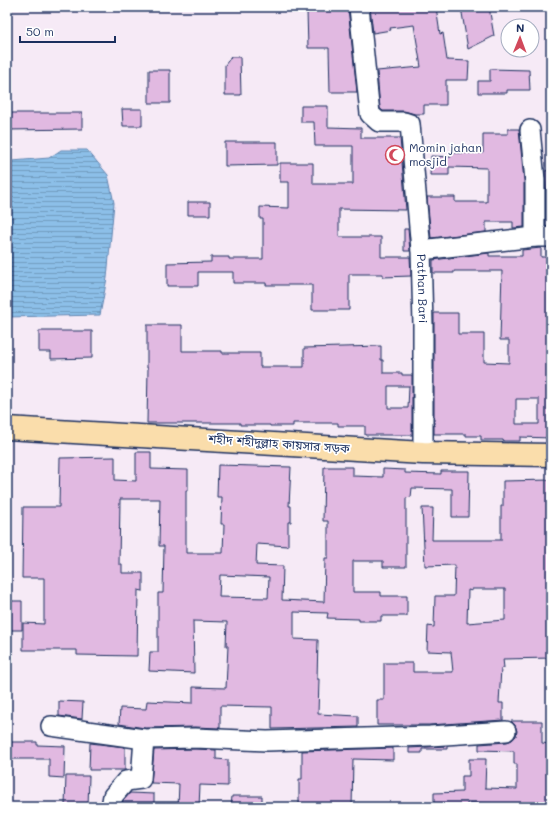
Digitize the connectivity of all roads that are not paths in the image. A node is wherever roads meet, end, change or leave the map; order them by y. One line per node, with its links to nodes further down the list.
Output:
1 (359, 7): 4 (street, Pathan Bari)
2 (530, 130): 3 (street)
3 (543, 237): 4 (street)
4 (421, 250): 8 (street, Pathan Bari)
5 (7, 417): 8 (main road, শহীদ শহীদুল্লাহ কায়সার সড়ক)
6 (7, 428): 8 (main road, শহীদ শহীদুল্লাহ কায়সার সড়ক)
7 (551, 443): 8 (main road, শহীদ শহীদুল্লাহ কায়সার সড়ক)
8 (423, 448): 9 (main road, শহীদ শহীদুল্লাহ কায়সার সড়ক)
9 (551, 455)
10 (51, 726): 12 (street)
11 (506, 731): 12 (street)
12 (144, 739): 13 (street)
13 (111, 807)

